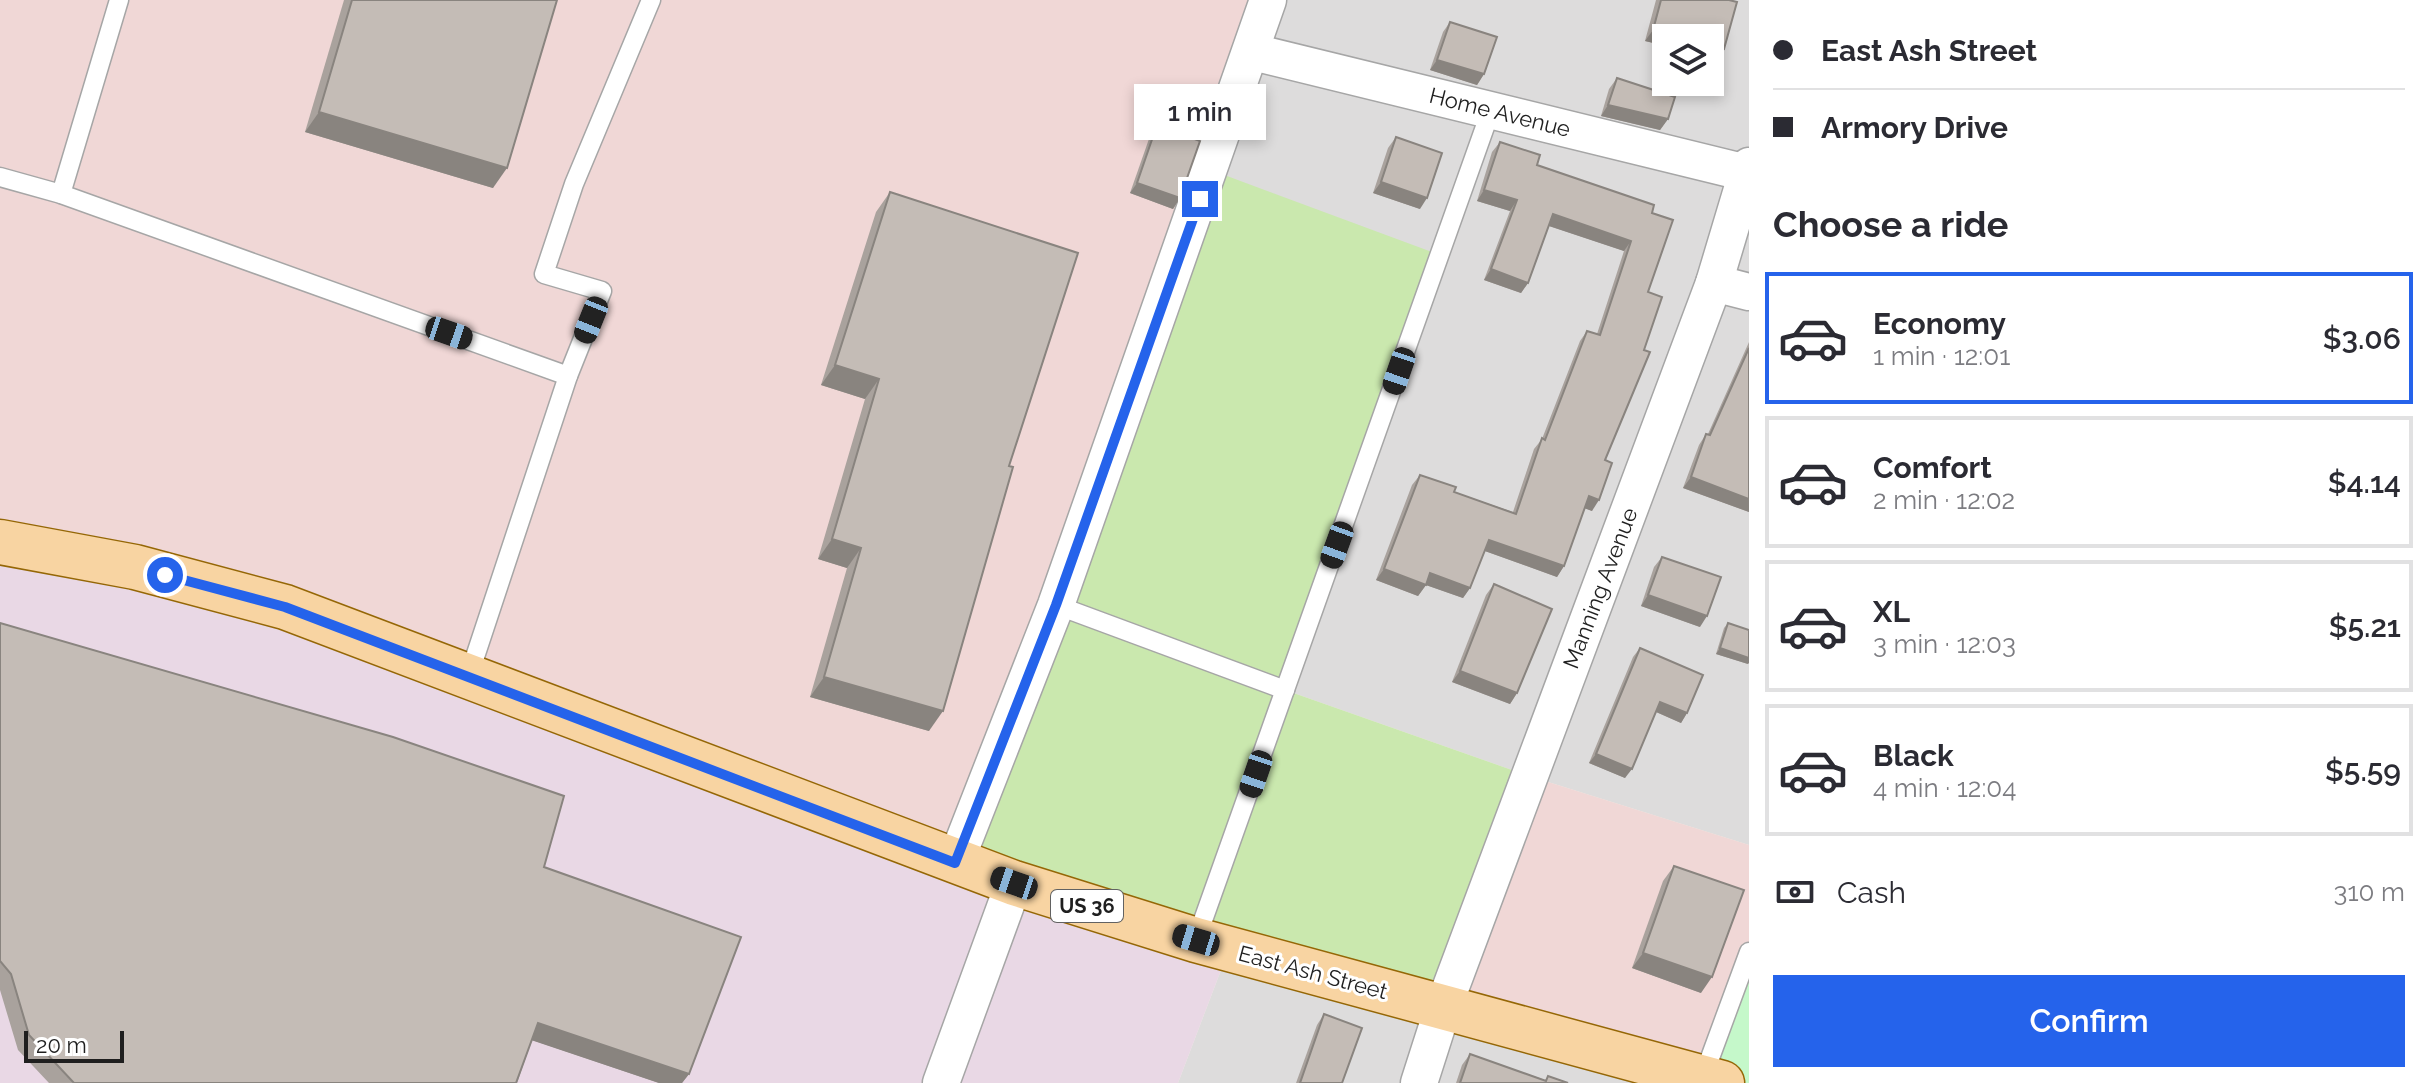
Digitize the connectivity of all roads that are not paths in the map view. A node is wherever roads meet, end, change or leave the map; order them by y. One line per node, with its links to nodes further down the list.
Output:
1 (651, 0): 11 (lane)
2 (1268, 0): 4 (street)
3 (116, 1): 8 (lane)
4 (1253, 52): 5 (street, Home Avenue); 13 (street)
5 (1491, 110): 6 (street, Home Avenue); 15 (lane)
6 (1748, 170): 9 (street, Manning Avenue)
7 (0, 177): 8 (lane)
8 (61, 194): 11 (lane)
9 (1714, 283): 10 (street); 20 (street, Manning Avenue)
10 (1749, 292)
11 (568, 376): 14 (lane)
12 (0, 542): 14 (main road, East Ash Street / US 36)
13 (1056, 605): 15 (lane); 16 (street)
14 (469, 675): 16 (main road, East Ash Street / US 36)
15 (1285, 690): 18 (lane)
16 (955, 863): 17 (main road, East Ash Street / US 36)
17 (1014, 883): 18 (main road, East Ash Street / US 36); 22 (street)
18 (1196, 940): 20 (main road, East Ash Street / US 36)
19 (1749, 952): 21 (lane)
20 (1443, 1008): 21 (main road, East Ash Street / US 36); 23 (street, Manning Avenue)
21 (1712, 1080)
22 (941, 1083)
23 (1419, 1083)

